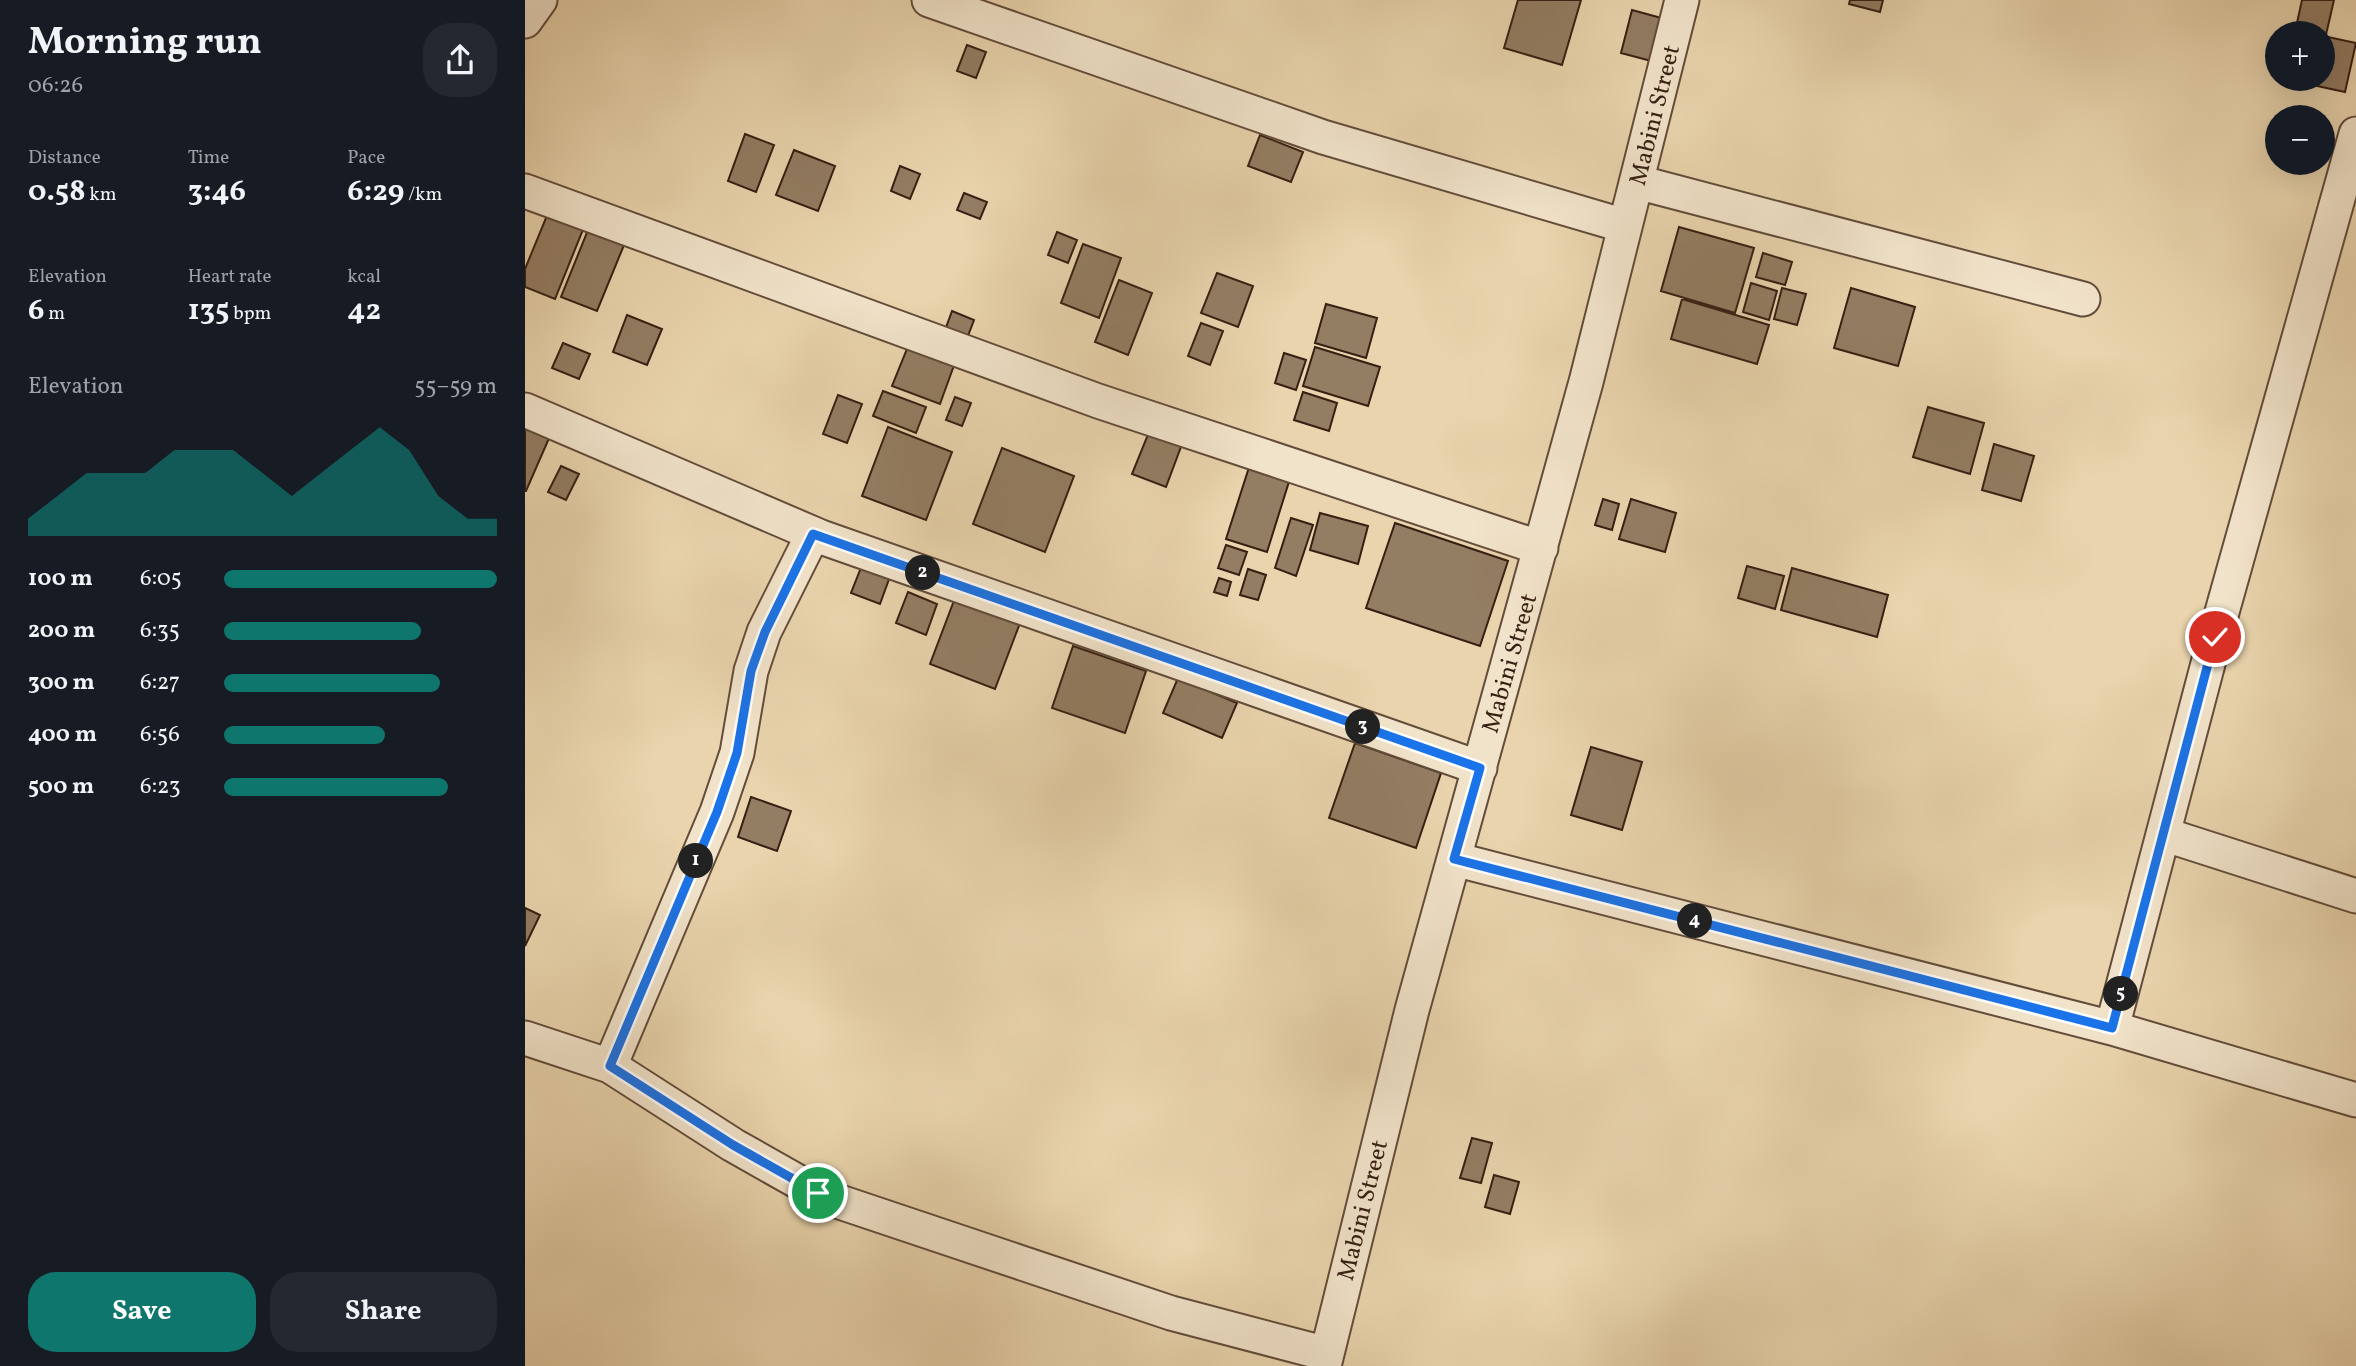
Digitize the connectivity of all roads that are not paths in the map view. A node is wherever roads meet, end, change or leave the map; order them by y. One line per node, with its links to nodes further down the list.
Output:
1 (540, 0): 4 (street)
2 (929, 0): 8 (street)
3 (1682, 0): 6 (street, Mabini Street)
4 (525, 21)
5 (2356, 134): 14 (street)
6 (1637, 182): 8 (street, Mabini Street); 9 (street)
7 (525, 191): 12 (street)
8 (1625, 226): 12 (street, Mabini Street)
9 (2083, 299)
10 (525, 410): 11 (street)
11 (813, 534): 13 (street); 19 (street)
12 (1541, 548): 13 (street, Mabini Street)
13 (1480, 768): 15 (street, Mabini Street)
14 (2163, 834): 16 (street); 17 (street)
15 (1454, 859): 17 (street); 21 (street, Mabini Street)
16 (2356, 896)
17 (2112, 1028): 20 (street)
18 (525, 1038): 19 (street)
19 (610, 1066): 21 (street)
20 (2356, 1100)
21 (1325, 1360)

